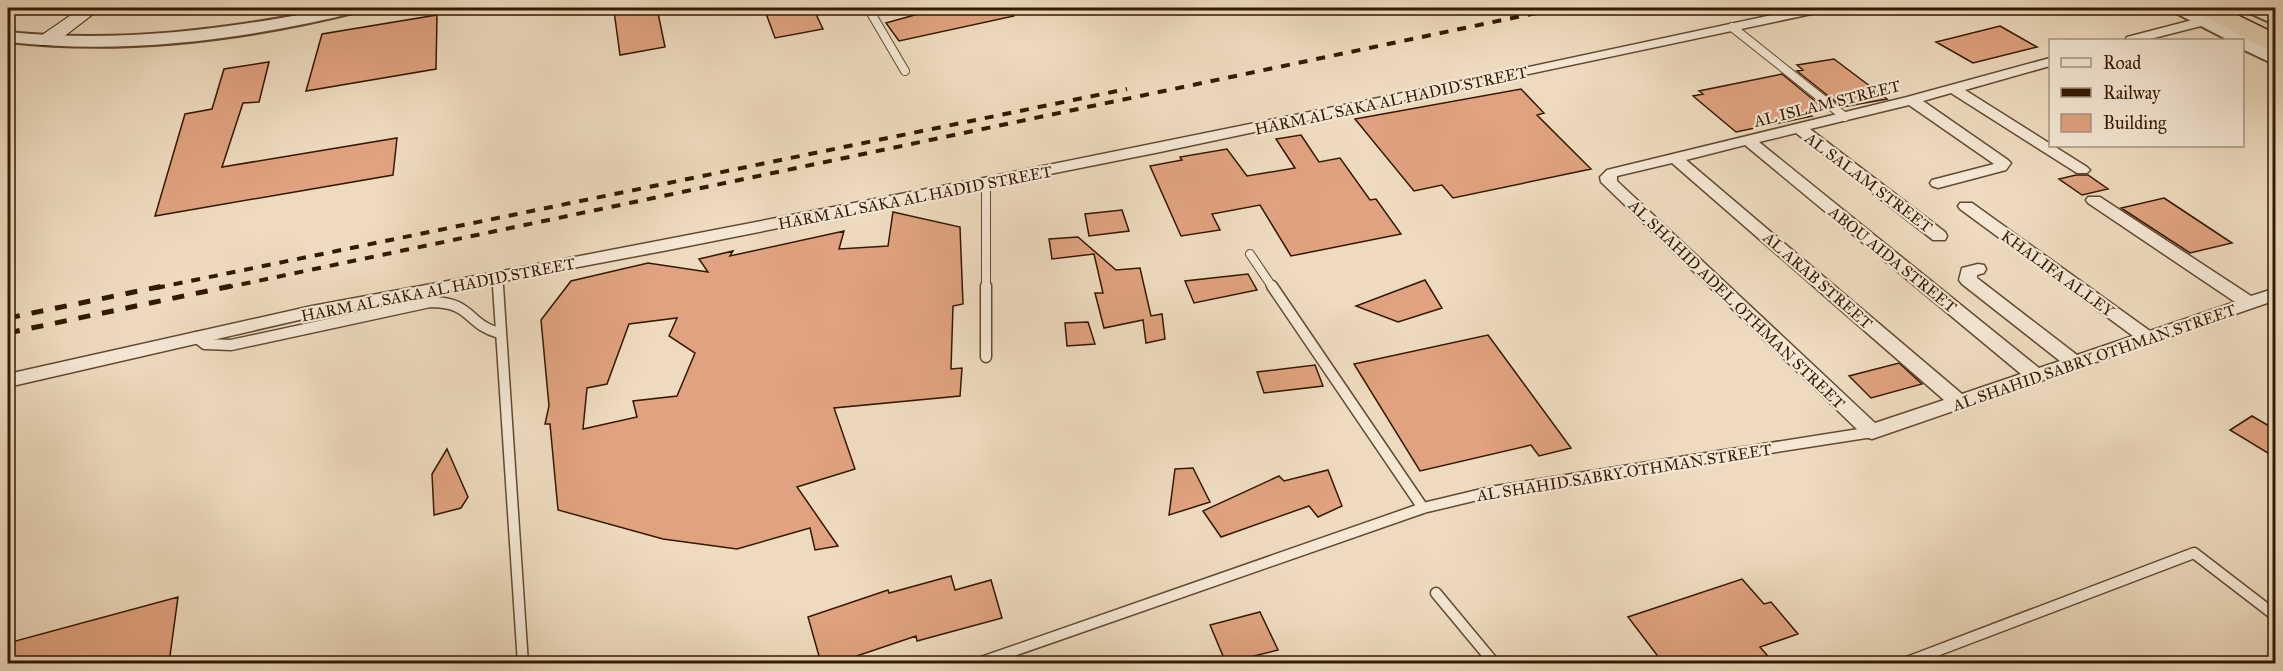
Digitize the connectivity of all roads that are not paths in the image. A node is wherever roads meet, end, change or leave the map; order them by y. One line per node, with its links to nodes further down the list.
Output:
1 (92, 8): 15 (main road)
2 (355, 8): 15 (street)
3 (868, 8): 20 (lane)
4 (1821, 8): 10 (street, HARM AL SAKA AL HADID STREET)
5 (2178, 8): 8 (street)
6 (2232, 8): 11 (highway)
7 (2252, 8): 9 (street)
8 (2205, 14): 13 (street); 14 (street); 17 (highway)
9 (2276, 20)
10 (1732, 27): 23 (lane); 30 (street, HARM AL SAKA AL HADID STREET)
11 (2276, 30)
12 (8, 37): 15 (street)
13 (2135, 39)
14 (2238, 39)
15 (46, 41)
16 (2244, 43): 18 (street)
17 (2276, 44)
18 (2276, 60)
19 (2049, 63): 21 (street, AL ISLAM STREET)
20 (905, 70)
21 (1954, 89): 22 (street, AL ISLAM STREET); 27 (street)
22 (1911, 100): 23 (street, AL ISLAM STREET); 29 (street)
23 (1845, 117): 24 (street, AL ISLAM STREET)
24 (1799, 128): 25 (street, AL ISLAM STREET); 33 (street, AL SALAM STREET)
25 (1749, 141): 26 (street, AL ISLAM STREET); 44 (street, ABOU AIDA STREET)
26 (1675, 158): 28 (street, AL ISLAM STREET); 46 (street, AL ARAB STREET)
27 (2082, 170)
28 (1612, 173): 47 (street, AL SHAHID ADEL OTHMAN STREET)
29 (1938, 183)
30 (986, 184): 36 (street, HARM AL SAKA AL HADID STREET); 42 (lane)
31 (2094, 200): 38 (street)
32 (1966, 206): 41 (street, KHALIFA ALLEY)
33 (1939, 236)
34 (1250, 254): 48 (lane)
35 (1978, 269): 43 (street)
36 (497, 278): 39 (lane); 40 (street, HARM AL SAKA AL HADID STREET)
37 (2276, 294): 38 (street, AL SHAHID SABRY OTHMAN STREET)
38 (2249, 303): 41 (street, AL SHAHID SABRY OTHMAN STREET)
39 (499, 333): 40 (lane); 51 (lane)
40 (196, 337): 45 (street, HARM AL SAKA AL HADID STREET)
41 (2149, 339): 43 (street, AL SHAHID SABRY OTHMAN STREET)
42 (986, 357)
43 (2076, 364): 44 (street, AL SHAHID SABRY OTHMAN STREET)
44 (2037, 377): 46 (street, AL SHAHID SABRY OTHMAN STREET)
45 (8, 381)
46 (1960, 403): 47 (street, AL SHAHID SABRY OTHMAN STREET)
47 (1872, 432): 48 (lane, AL SHAHID SABRY OTHMAN STREET)
48 (1423, 508): 52 (lane, AL SHAHID SABRY OTHMAN STREET)
49 (1436, 593): 53 (lane)
50 (2276, 616): 54 (lane)
51 (523, 663)
52 (976, 663)
53 (1495, 663)
54 (1902, 663)

